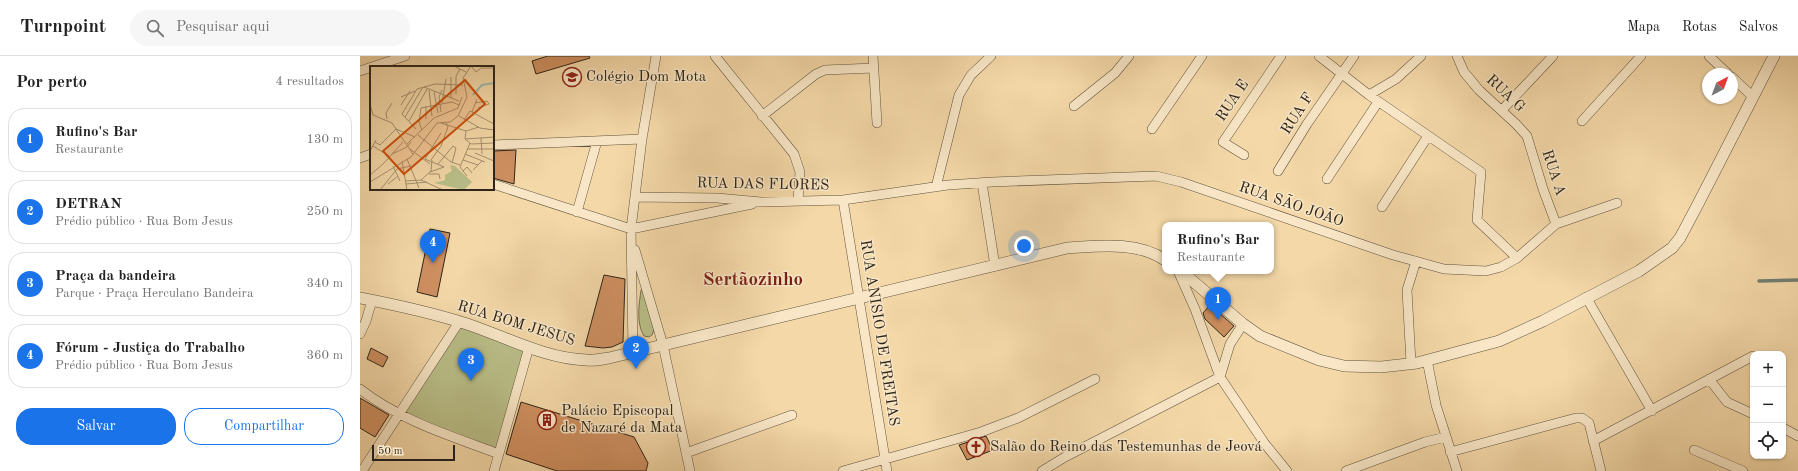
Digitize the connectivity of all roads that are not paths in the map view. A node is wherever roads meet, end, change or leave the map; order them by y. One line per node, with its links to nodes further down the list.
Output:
1 (404, 56): 17 (street)
2 (656, 56): 35 (street)
3 (715, 56): 29 (street)
4 (874, 56): 19 (street)
5 (991, 56): 43 (street)
6 (1129, 56): 27 (street)
7 (1202, 56): 32 (street)
8 (1281, 56): 38 (street, RUA E)
9 (1319, 56): 22 (street)
10 (1354, 56): 22 (street, RUA F)
11 (1422, 56): 24 (street)
12 (1457, 56): 28 (street, RUA G)
13 (1553, 56): 28 (street)
14 (1641, 56): 30 (street)
15 (1709, 56): 20 (street)
16 (1774, 56): 25 (street)
17 (375, 66)
18 (370, 68): 21 (street)
19 (874, 68): 29 (street); 31 (street)
20 (1722, 68)
21 (360, 71)
22 (1342, 74): 24 (street); 39 (street, RUA F)
23 (1738, 83): 25 (street)
24 (1369, 95): 26 (street)
25 (1753, 97): 62 (street)
26 (1378, 102): 34 (street); 40 (street)
27 (1074, 106)
28 (1502, 110): 33 (street, RUA G)
29 (762, 116): 45 (street)
30 (1582, 121)
31 (877, 123)
32 (1152, 129)
33 (1523, 131): 51 (street, RUA A)
34 (1428, 136): 49 (street); 55 (street)
35 (642, 139): 36 (street); 44 (street)
36 (597, 141): 37 (street); 50 (street)
37 (494, 146)
38 (1244, 155)
39 (1278, 170)
40 (1327, 179)
41 (982, 183): 43 (street, RUA SÃO JOÃO); 56 (street, RUA SÃO JOÃO); 57 (street)
42 (494, 184): 50 (street)
43 (936, 187): 46 (street, RUA DAS FLORES)
44 (635, 197): 47 (street, RUA DAS FLORES); 52 (street)
45 (798, 200): 46 (street, RUA DAS FLORES); 47 (street, RUA DAS FLORES)
46 (843, 200): 61 (street, RUA ANISIO DE FREITAS)
47 (761, 202): 52 (street)
48 (1616, 203): 51 (street, RUA SÃO JOÃO)
49 (1382, 207)
50 (578, 213): 52 (street)
51 (1556, 224): 55 (street, RUA SÃO JOÃO)
52 (631, 229): 53 (street)
53 (631, 239): 67 (street); 69 (street)
54 (1162, 258): 57 (street, RUA BOM JESUS)
55 (1516, 258): 56 (street, RUA SÃO JOÃO)
56 (1416, 261): 72 (street)
57 (995, 266): 61 (street, RUA BOM JESUS)
58 (1181, 274): 73 (street)
59 (1184, 274): 65 (street)
60 (360, 298): 63 (street, RUA BOM JESUS)
61 (860, 298): 67 (street, RUA BOM JESUS); 89 (street, RUA ANISIO DE FREITAS)
62 (1586, 298): 71 (street); 77 (street)
63 (372, 300): 64 (street, RUA BOM JESUS); 66 (street)
64 (459, 322): 68 (street, RUA BOM JESUS); 79 (street)
65 (1243, 324): 72 (street); 73 (street)
66 (360, 334)
67 (663, 345): 69 (street, RUA BOM JESUS); 87 (street)
68 (529, 347): 69 (street, RUA BOM JESUS); 88 (street)
69 (633, 352)
70 (1750, 358): 75 (street)
71 (1427, 360): 72 (street); 83 (street)
72 (1411, 363)
73 (1220, 377): 95 (street); 96 (street)
74 (1095, 379): 89 (street)
75 (1709, 379): 77 (street); 78 (street)
76 (360, 389): 79 (street)
77 (1652, 410): 84 (street)
78 (1750, 413)
79 (400, 414): 88 (street); 90 (street)
80 (792, 415): 87 (street)
81 (1786, 430): 82 (street)
82 (1798, 436)
83 (1446, 437): 86 (street); 97 (street)
84 (1593, 441): 86 (street); 99 (street)
85 (1694, 450): 100 (street)
86 (1450, 452): 98 (street)
87 (686, 453): 92 (street)
88 (499, 454): 91 (street)
89 (885, 459): 93 (street); 94 (street, RUA ANISIO DE FREITAS)
90 (362, 471)
91 (494, 471)
92 (690, 471)
93 (843, 471)
94 (887, 471)
95 (1042, 471)
96 (1287, 471)
97 (1346, 471)
98 (1457, 471)
99 (1601, 471)
100 (1743, 471)

